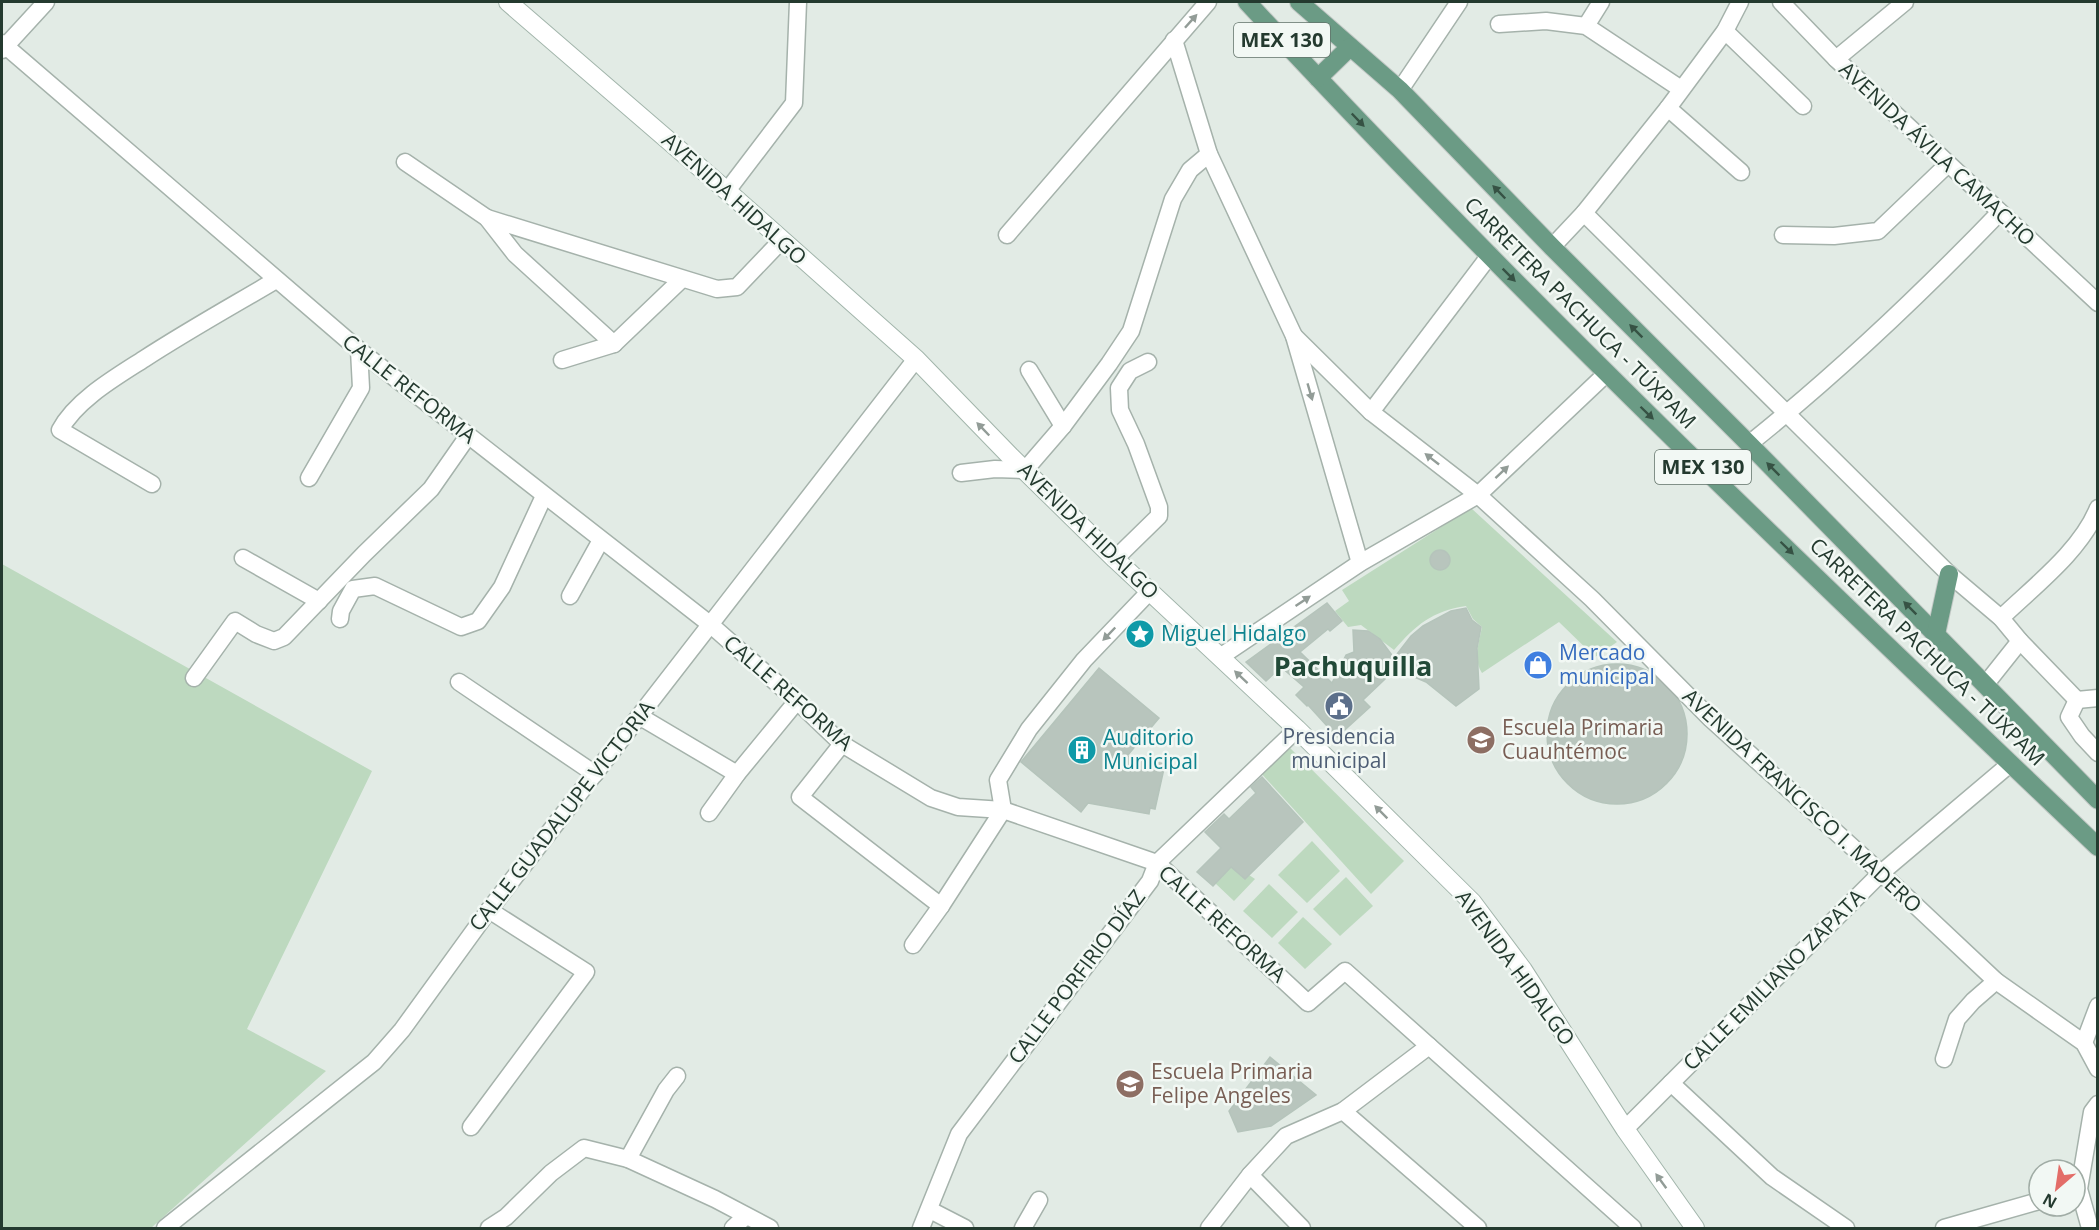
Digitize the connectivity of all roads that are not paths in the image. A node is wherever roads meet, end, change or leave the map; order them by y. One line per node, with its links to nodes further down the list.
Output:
1 (46, 2): 16 (street)
2 (508, 2): 28 (street, AVENIDA HIDALGO)
3 (798, 2): 28 (street)
4 (1208, 2): 15 (street, one-way to 4)
5 (1246, 2): 19 (main road, CARRETERA PACHUCA - TÚXPAM / MEX 130)
6 (1299, 2): 17 (main road, CARRETERA PACHUCA - TÚXPAM / MEX 130)
7 (1459, 2): 21 (street)
8 (1601, 2): 13 (street)
9 (1740, 2): 14 (street)
10 (1781, 2): 18 (street, AVENIDA ÁVILA CAMACHO)
11 (1905, 2): 18 (street)
12 (1499, 24): 13 (street)
13 (1586, 26): 20 (street)
14 (1725, 31): 20 (street); 22 (street)
15 (1174, 40): 24 (street); 32 (street)
16 (3, 46): 37 (street, CALLE REFORMA)
17 (1350, 47): 19 (main road); 21 (main road, CARRETERA PACHUCA - TÚXPAM / MEX 130)
18 (1836, 59): 26 (street, AVENIDA ÁVILA CAMACHO)
19 (1318, 78): 36 (main road, CARRETERA PACHUCA - TÚXPAM / MEX 130, one-way to 36)
20 (1681, 89): 23 (street)
21 (1400, 90): 35 (main road, CARRETERA PACHUCA - TÚXPAM / MEX 130, one-way to 21)
22 (1803, 106)
23 (1668, 108): 27 (street); 30 (street)
24 (1209, 154): 40 (street); 50 (street)
25 (405, 162): 31 (street)
26 (1947, 165): 29 (street, AVENIDA ÁVILA CAMACHO); 33 (street)
27 (1741, 172)
28 (727, 191): 34 (street, AVENIDA HIDALGO)
29 (2000, 212): 39 (street, AVENIDA ÁVILA CAMACHO); 49 (street)
30 (1584, 213): 35 (street); 49 (street)
31 (487, 218): 38 (street); 41 (street)
32 (1007, 235)
33 (1783, 235)
34 (781, 241): 38 (street); 43 (street, AVENIDA HIDALGO)
35 (1552, 247): 52 (main road, CARRETERA PACHUCA - TÚXPAM / MEX 130, one-way to 35)
36 (1490, 255): 47 (main road, CARRETERA PACHUCA - TÚXPAM / MEX 130, one-way to 47); 48 (street)
37 (276, 279): 42 (street, CALLE REFORMA); 56 (street)
38 (681, 280): 41 (street)
39 (2097, 303)
40 (1294, 336): 48 (street, AVENIDA FRANCISCO I. MADERO); 63 (street, one-way to 63)
41 (614, 344): 44 (street)
42 (359, 350): 51 (street, CALLE REFORMA); 55 (street)
43 (916, 359): 53 (street, AVENIDA HIDALGO, one-way to 43); 70 (street, CALLE GUADALUPE VICTORIA)
44 (562, 360)
45 (1148, 362): 62 (street)
46 (1029, 370): 50 (street)
47 (1607, 373): 57 (street, one-way to 47); 84 (main road, CARRETERA PACHUCA - TÚXPAM / MEX 130, one-way to 84)
48 (1371, 412): 57 (street, AVENIDA FRANCISCO I. MADERO, one-way to 48)
49 (1787, 414): 52 (street); 64 (street)
50 (1063, 426): 53 (street)
51 (468, 436): 58 (street, CALLE REFORMA); 67 (street)
52 (1749, 444): 71 (main road, CARRETERA PACHUCA - TÚXPAM / MEX 130, one-way to 52)
53 (1025, 470): 54 (street); 62 (street, AVENIDA HIDALGO)
54 (962, 473)
55 (309, 478)
56 (152, 484)
57 (1478, 495): 63 (street); 92 (street, AVENIDA FRANCISCO I. MADERO)
58 (544, 496): 60 (street, CALLE REFORMA); 69 (street)
59 (2097, 508): 68 (street)
60 (601, 540): 66 (street); 70 (street, CALLE REFORMA)
61 (243, 558): 67 (street)
62 (1115, 559): 65 (street, AVENIDA HIDALGO)
63 (1360, 563): 73 (street, one-way to 63)
64 (1949, 574): 68 (street); 71 (main road)
65 (1150, 591): 73 (street, AVENIDA HIDALGO); 88 (street, one-way to 88)
66 (570, 596)
67 (319, 601): 74 (street)
68 (2001, 618): 72 (street)
69 (340, 619)
70 (711, 626): 79 (street, CALLE REFORMA); 80 (street, CALLE GUADALUPE VICTORIA)
71 (1936, 634): 76 (main road, CARRETERA PACHUCA - TÚXPAM / MEX 130)
72 (2020, 641): 76 (street); 78 (street)
73 (1220, 657): 81 (street, AVENIDA HIDALGO, one-way to 73)
74 (194, 678)
75 (459, 682): 85 (street)
76 (1985, 685): 87 (main road, CARRETERA PACHUCA - TÚXPAM / MEX 130)
77 (2097, 698): 78 (street)
78 (2077, 700): 83 (street)
79 (797, 701): 82 (street, CALLE REFORMA); 86 (street)
80 (639, 716): 85 (street, CALLE GUADALUPE VICTORIA); 86 (street)
81 (1297, 729): 91 (street, CALLE PORFIRIO DÍAZ); 107 (street, AVENIDA HIDALGO, one-way to 81)
82 (842, 744): 88 (street, CALLE REFORMA); 93 (street)
83 (2097, 753)
84 (2010, 764): 90 (main road, CARRETERA PACHUCA - TÚXPAM / MEX 130); 92 (street, CALLE EMILIANO ZAPATA)
85 (595, 774): 94 (street, CALLE GUADALUPE VICTORIA)
86 (736, 774): 89 (street)
87 (2097, 800)
88 (1003, 810): 91 (street, CALLE REFORMA); 93 (street)
89 (709, 813)
90 (2097, 848)
91 (1157, 863): 99 (street, CALLE REFORMA); 113 (street, CALLE PORFIRIO DÍAZ)
92 (1881, 873): 96 (street, AVENIDA FRANCISCO I. MADERO); 103 (street, CALLE EMILIANO ZAPATA)
93 (941, 906): 95 (street)
94 (489, 910): 106 (street); 115 (street, CALLE GUADALUPE VICTORIA)
95 (913, 945)
96 (1996, 981): 98 (street, AVENIDA FRANCISCO I. MADERO); 100 (street)
97 (2097, 1006): 98 (street)
98 (2084, 1042): 101 (street, AVENIDA FRANCISCO I. MADERO)
99 (1429, 1046): 105 (street); 125 (street, CALLE REFORMA)
100 (1944, 1059)
101 (2097, 1069)
102 (676, 1076): 109 (street)
103 (1671, 1083): 107 (street, CALLE EMILIANO ZAPATA); 127 (street)
104 (2097, 1104): 108 (street)
105 (1343, 1111): 110 (street); 124 (street)
106 (471, 1127)
107 (1625, 1129): 126 (street, AVENIDA HIDALGO, one-way to 107)
108 (2083, 1158)
109 (628, 1159): 114 (street); 116 (street)
110 (1250, 1175): 122 (street); 123 (street)
111 (1039, 1200): 121 (street)
112 (2027, 1204): 128 (street)
113 (930, 1210): 119 (street, CALLE PORFIRIO DÍAZ); 120 (street)
114 (746, 1216): 117 (street); 118 (street)
115 (165, 1228)
116 (489, 1228)
117 (733, 1228)
118 (770, 1228)
119 (921, 1228)
120 (965, 1228)
121 (1023, 1228)
122 (1209, 1228)
123 (1302, 1228)
124 (1478, 1228)
125 (1633, 1228)
126 (1695, 1228)
127 (1846, 1228)
128 (1944, 1228)

